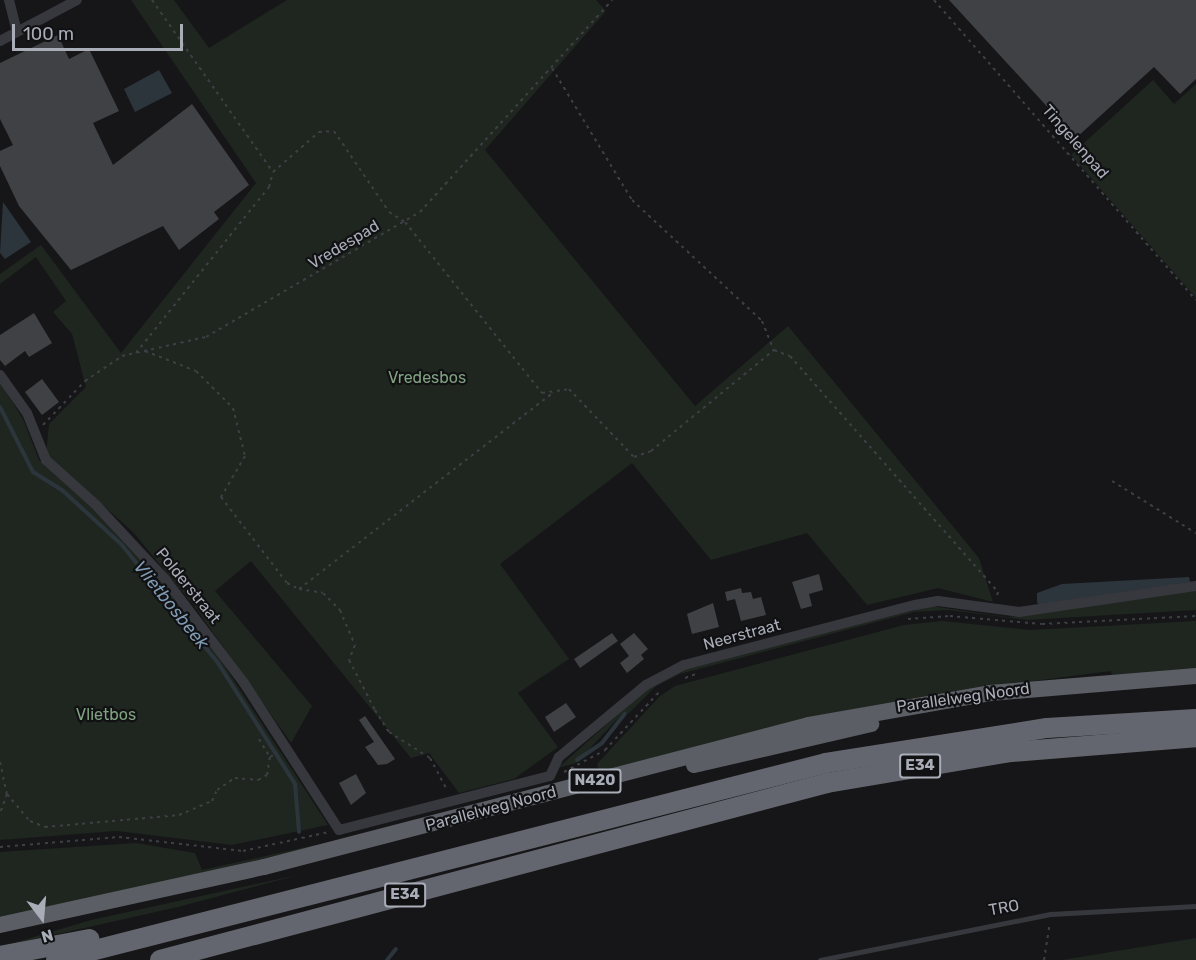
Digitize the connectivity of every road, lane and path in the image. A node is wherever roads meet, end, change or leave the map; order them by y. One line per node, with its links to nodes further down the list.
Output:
1 (9, 0): 6 (street)
2 (77, 0): 6 (street)
3 (152, 0): 9 (path)
4 (612, 0): 8 (path, Vredespad)
5 (934, 0): 11 (path, Tingelenpad)
6 (17, 30): 7 (street)
7 (0, 40)
8 (551, 67): 10 (path, Vredespad); 12 (path)
9 (272, 171): 10 (path); 14 (path)
10 (405, 222): 13 (path, Vredespad); 16 (path)
11 (1196, 300)
12 (774, 350): 16 (path); 22 (path)
13 (145, 351): 14 (path, Vredespad); 21 (path)
14 (136, 353): 17 (path, Vredespad)
15 (0, 375): 17 (street, Polderstraat)
16 (556, 391): 21 (path)
17 (35, 434): 33 (street, Polderstraat)
18 (1112, 481): 19 (path)
19 (1196, 533)
20 (1196, 586): 36 (street, Neerstraat)
21 (299, 589): 38 (path)
22 (996, 599)
23 (1196, 616): 24 (path)
24 (896, 622)
25 (708, 671): 27 (path)
26 (1196, 676): 45 (highway, Parallelweg Noord / N420)
27 (681, 680)
28 (1196, 685): 46 (highway, Parallelweg Noord / N420)
29 (665, 687): 36 (path)
30 (1196, 719): 44 (highway, E34)
31 (1196, 737): 49 (highway, E34)
32 (259, 739): 34 (path)
33 (287, 747): 34 (path); 40 (street, Polderstraat)
34 (270, 757): 37 (path)
35 (0, 762): 37 (path)
36 (550, 776): 38 (street)
37 (7, 794): 39 (path)
38 (453, 801): 40 (street)
39 (0, 813)
40 (339, 830): 41 (path)
41 (0, 847)
42 (1196, 906): 43 (lane, TRO)
43 (1052, 914): 50 (lane, TRO); 51 (path)
44 (198, 922): 47 (highway); 48 (highway, E34)
45 (0, 925)
46 (0, 935)
47 (0, 956)
48 (56, 960)
49 (160, 960)
50 (820, 960)
51 (1044, 960)

